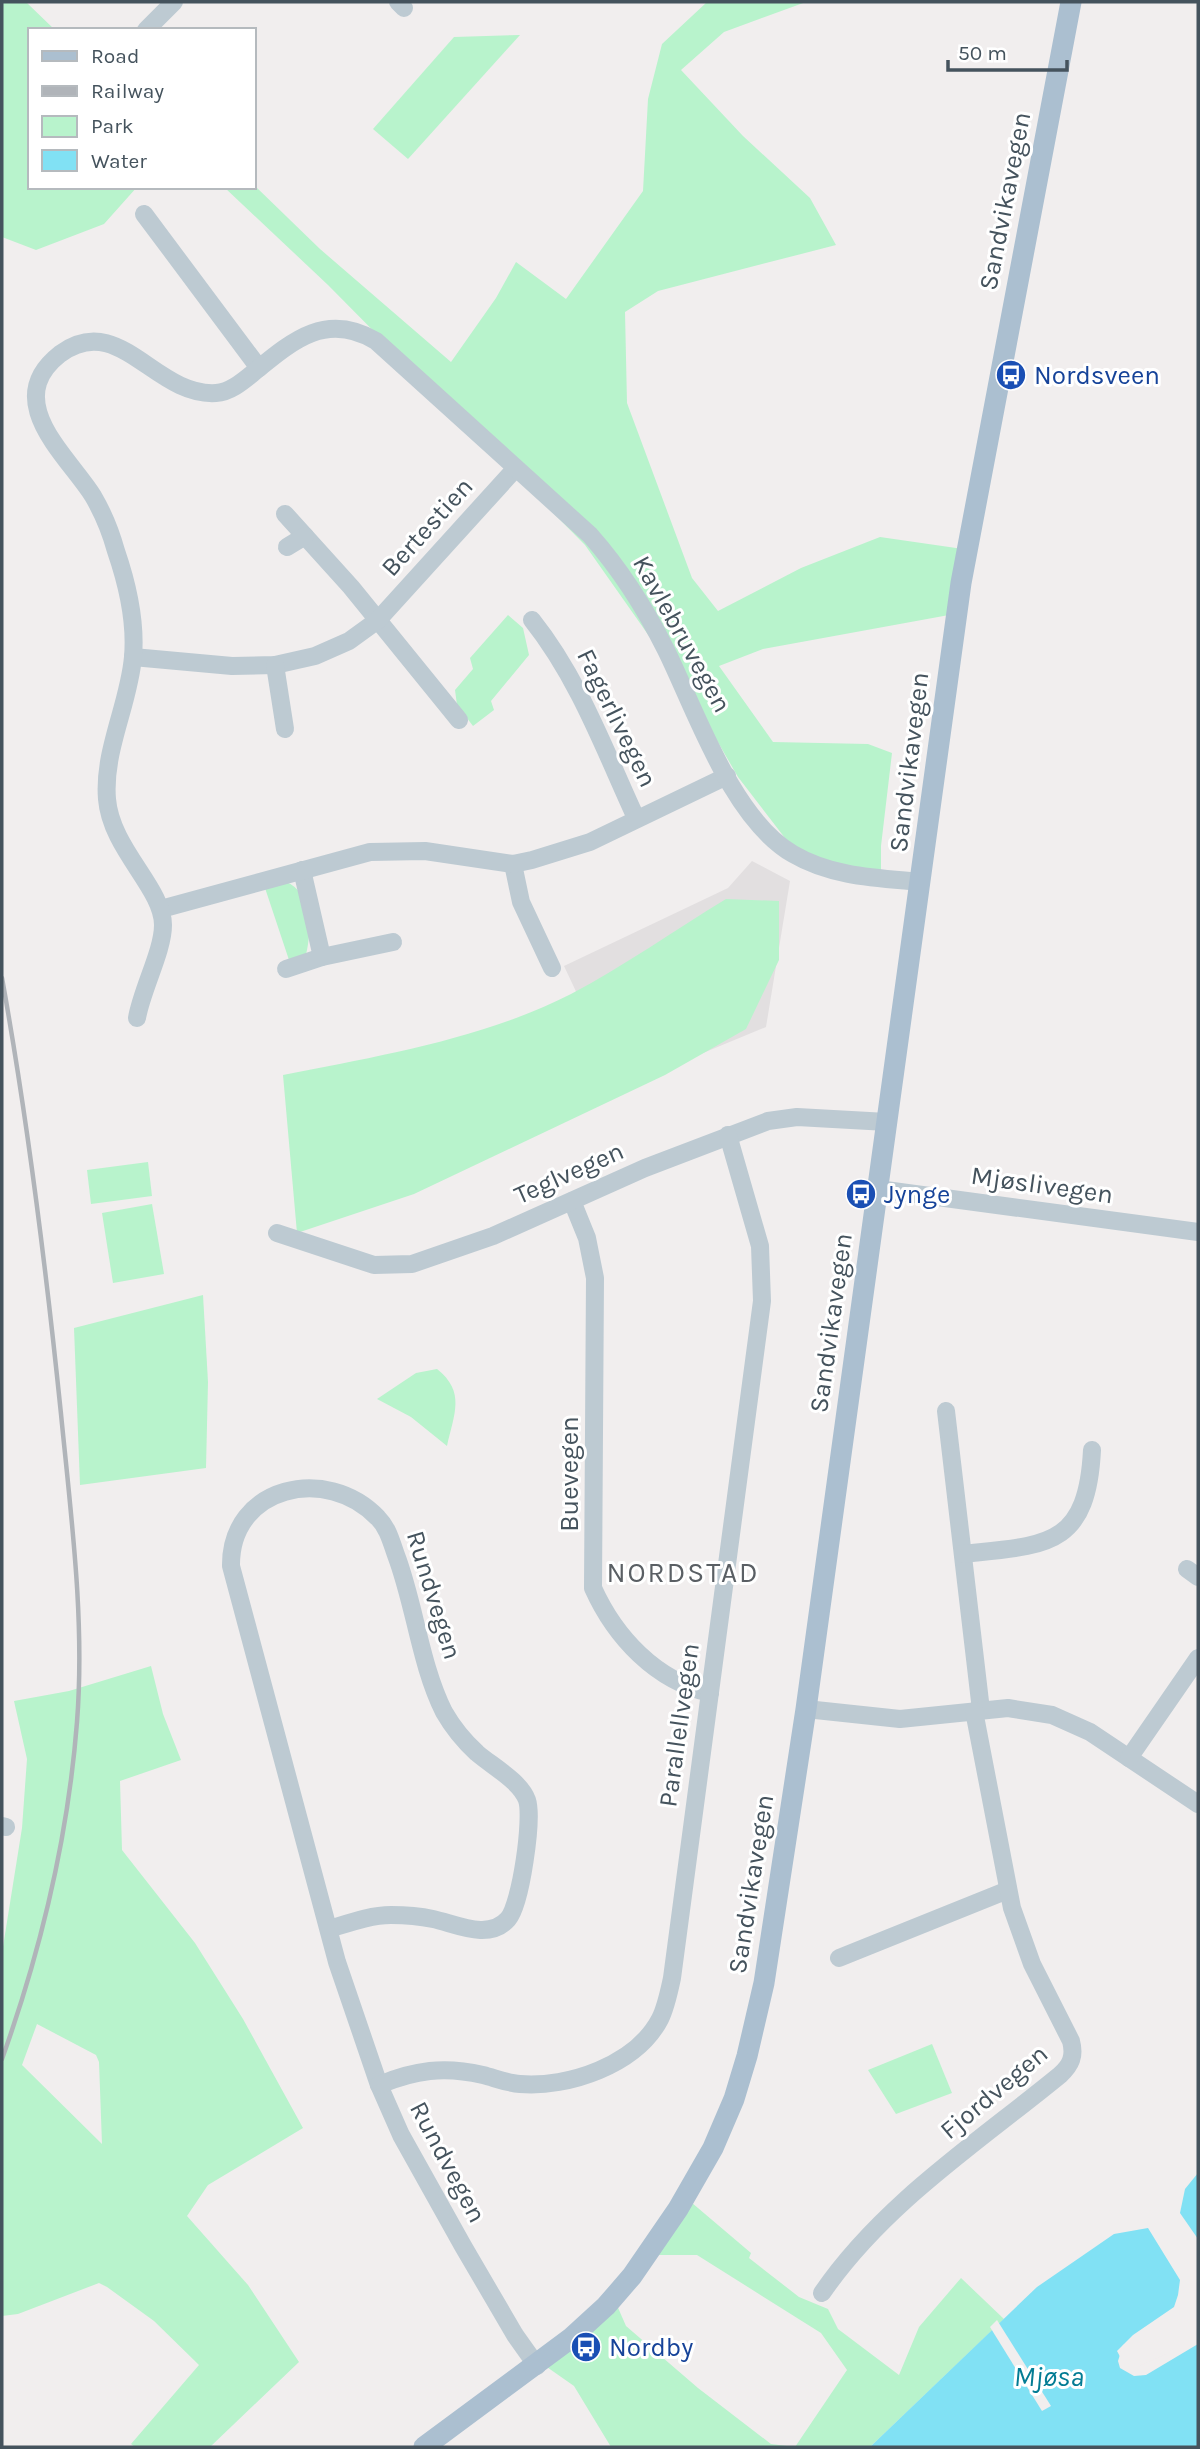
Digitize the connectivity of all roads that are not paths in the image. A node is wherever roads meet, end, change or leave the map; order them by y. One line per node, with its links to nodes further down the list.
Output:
1 (174, 2): 3 (street)
2 (1072, 2): 20 (main road, Sandvikavegen)
3 (148, 28)
4 (144, 214): 5 (street)
5 (260, 368): 6 (street, Kavlebruvegen); 12 (street, Kavlebruvegen)
6 (515, 469): 10 (street, Bertestien); 16 (street, Kavlebruvegen)
7 (285, 514): 8 (street, Bertestien)
8 (305, 536): 9 (street); 10 (street, Bertestien)
9 (287, 547)
10 (377, 620): 13 (street, Bertestien); 14 (street, Bertestien)
11 (532, 620): 17 (street, Fagerlivegen)
12 (133, 657): 13 (street, Bertestien); 21 (street, Kavlebruvegen)
13 (275, 665): 15 (street)
14 (459, 720)
15 (285, 729)
16 (727, 776): 17 (street, Fagerlivegen); 20 (street, Kavlebruvegen)
17 (636, 818): 18 (street, Fagerlivegen)
18 (513, 864): 19 (street, Fagerlivegen); 24 (street)
19 (302, 870): 21 (street, Fagerlivegen); 23 (street)
20 (921, 882): 27 (main road, Sandvikavegen)
21 (161, 909): 26 (street)
22 (393, 942): 23 (street)
23 (322, 957): 25 (street)
24 (552, 968)
25 (286, 969)
26 (137, 1018)
27 (887, 1122): 28 (street, Teglvegen); 29 (main road, Sandvikavegen)
28 (728, 1135): 30 (street, Teglvegen); 37 (street, Parallellvegen)
29 (878, 1189): 31 (street, Mjøslivegen); 38 (main road, Sandvikavegen)
30 (572, 1201): 32 (street, Teglvegen); 37 (street, Buevegen)
31 (1198, 1232)
32 (277, 1233)
33 (946, 1411): 35 (street, Fjordvegen)
34 (1092, 1450): 35 (street)
35 (962, 1554): 39 (street, Fjordvegen)
36 (1198, 1658): 40 (street)
37 (710, 1693): 45 (street, Parallellvegen)
38 (806, 1709): 39 (street); 47 (main road, Sandvikavegen)
39 (978, 1710): 40 (street); 42 (street, Fjordvegen)
40 (1129, 1758): 41 (street)
41 (1198, 1804)
42 (1008, 1890): 44 (street); 46 (street, Fjordvegen)
43 (329, 1929): 43 (street, Rundvegen); 45 (street, Rundvegen)
44 (839, 1958)
45 (379, 2085): 47 (street, Rundvegen)
46 (821, 2293)
47 (537, 2365): 48 (main road, Sandvikavegen)
48 (424, 2447)

